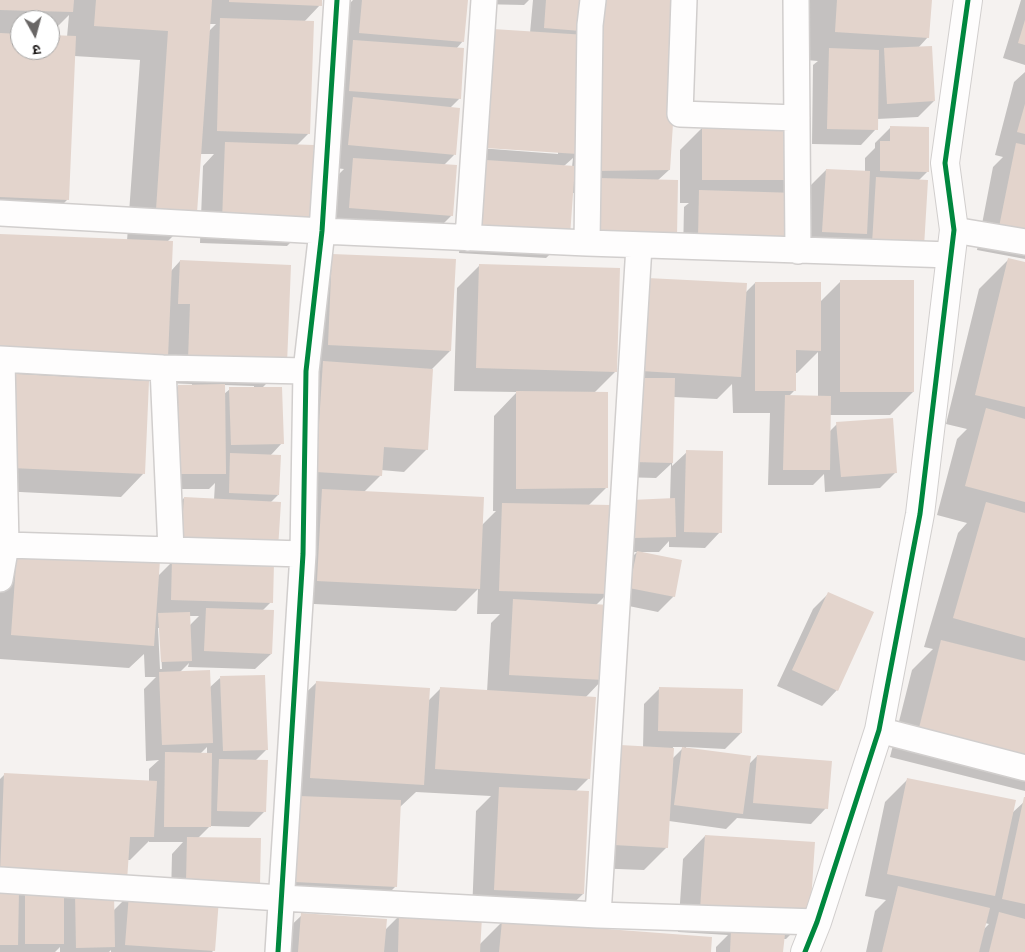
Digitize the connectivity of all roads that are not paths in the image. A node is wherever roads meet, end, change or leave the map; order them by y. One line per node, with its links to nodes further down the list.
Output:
1 (336, 0): 9 (street)
2 (484, 0): 10 (street)
3 (593, 0): 13 (street)
4 (684, 0): 7 (street)
5 (796, 0): 7 (street)
6 (968, 0): 12 (street)
7 (796, 118): 15 (street)
8 (0, 213): 9 (street)
9 (322, 231): 10 (street); 18 (street)
10 (468, 238): 13 (street)
11 (1025, 242): 12 (street)
12 (953, 243): 15 (street); 23 (street)
13 (587, 244): 14 (street)
14 (639, 246): 15 (street); 27 (street)
15 (798, 251)
16 (1, 359): 17 (street); 19 (street)
17 (163, 368): 18 (street); 20 (street)
18 (306, 371): 21 (street)
19 (6, 545): 20 (street); 22 (street)
20 (171, 550): 21 (street)
21 (303, 554): 26 (street)
22 (0, 579)
23 (879, 730): 24 (street); 28 (street)
24 (1025, 768)
25 (0, 880): 26 (street)
26 (282, 898): 27 (street); 29 (street)
27 (598, 915): 28 (street)
28 (817, 922): 30 (street)
29 (278, 952)
30 (805, 952)

